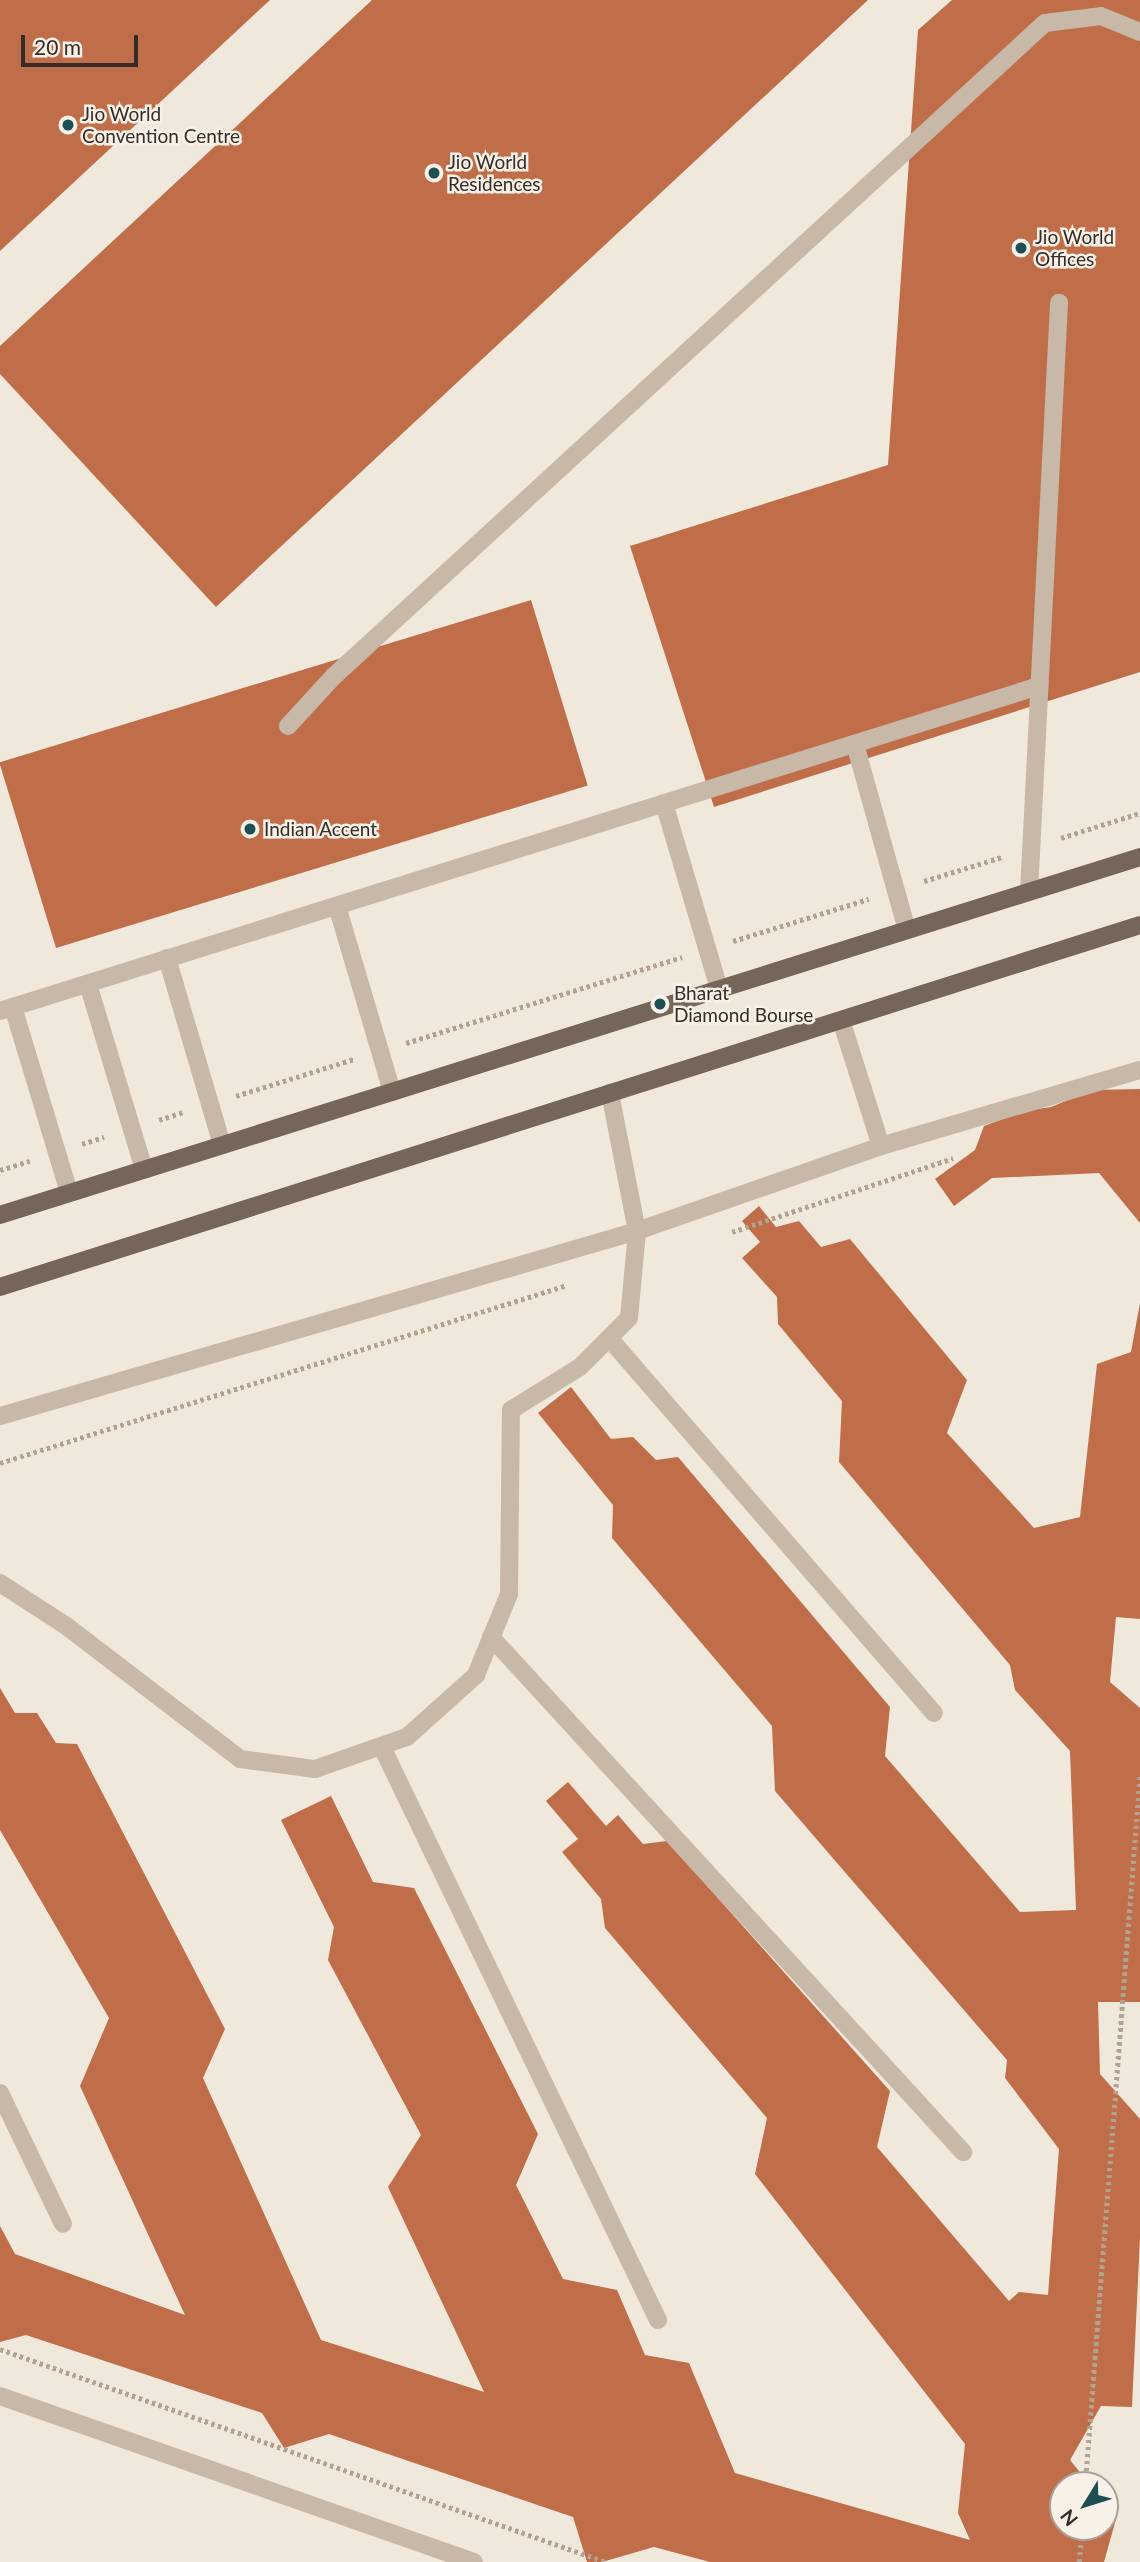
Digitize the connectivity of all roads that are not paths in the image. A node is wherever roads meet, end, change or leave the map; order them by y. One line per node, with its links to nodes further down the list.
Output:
1 (1140, 32): 4 (lane)
2 (1059, 303): 3 (lane)
3 (1039, 687): 5 (lane); 8 (lane)
4 (288, 726)
5 (855, 744): 6 (lane); 11 (lane)
6 (664, 803): 9 (lane); 14 (lane)
7 (1140, 857): 8 (main road)
8 (1029, 892): 11 (main road)
9 (337, 906): 12 (lane); 18 (lane)
10 (1140, 925): 16 (main road)
11 (907, 930): 14 (main road)
12 (167, 958): 13 (lane); 20 (lane)
13 (88, 984): 15 (lane); 22 (lane)
14 (719, 989): 18 (main road)
15 (6, 1009): 23 (lane)
16 (841, 1020): 19 (main road); 21 (lane)
17 (1140, 1070): 21 (lane)
18 (392, 1092): 20 (main road)
19 (610, 1093): 25 (lane); 26 (main road)
20 (222, 1146): 22 (main road)
21 (881, 1146): 25 (lane)
22 (144, 1170): 23 (main road)
23 (69, 1193): 24 (main road)
24 (0, 1215)
25 (637, 1231): 27 (lane); 28 (lane)
26 (0, 1287)
27 (609, 1338): 30 (lane); 31 (lane)
28 (0, 1416)
29 (0, 1583): 32 (lane)
30 (491, 1637): 32 (lane); 34 (lane)
31 (934, 1713)
32 (382, 1746): 36 (lane)
33 (0, 2093): 35 (lane)
34 (963, 2152)
35 (62, 2224)
36 (658, 2320)
37 (0, 2396): 38 (lane)
38 (474, 2562)

